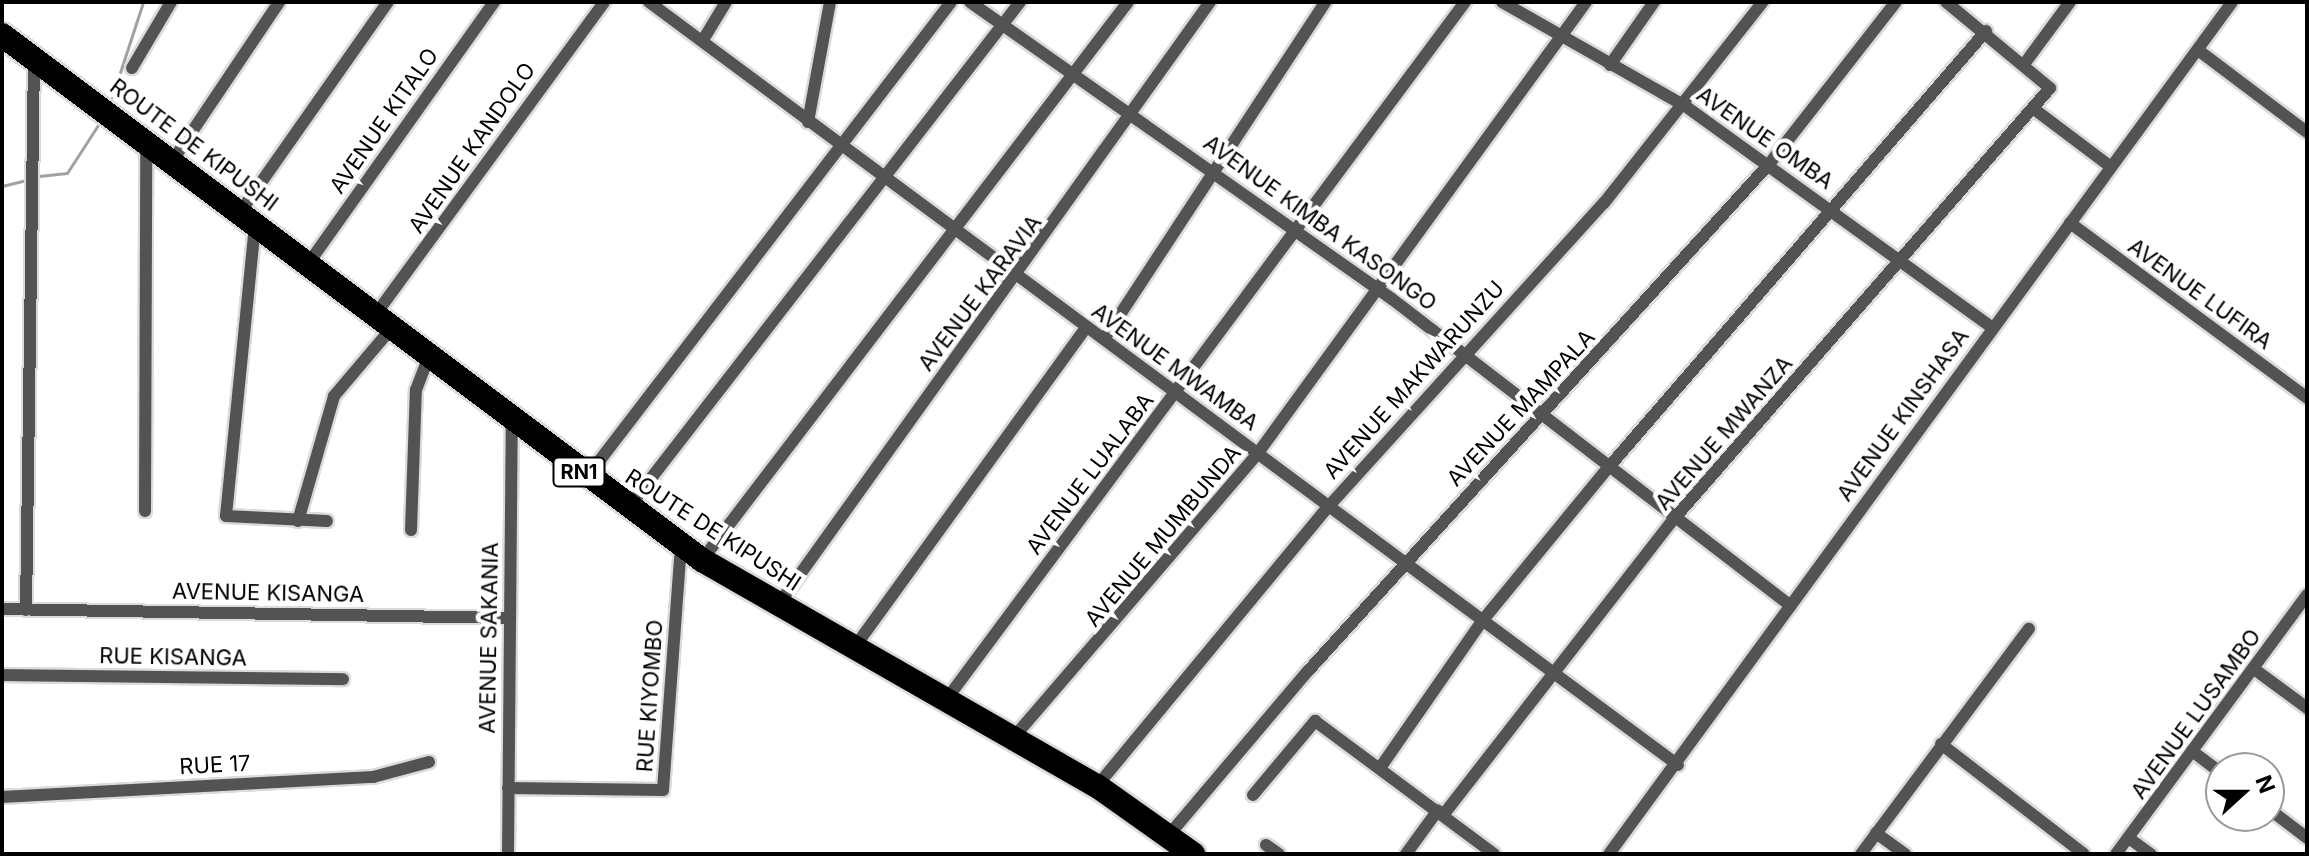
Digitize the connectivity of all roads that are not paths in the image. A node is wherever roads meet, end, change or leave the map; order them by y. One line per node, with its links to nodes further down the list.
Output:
1 (171, 2): 33 (street)
2 (279, 2): 42 (street)
3 (388, 2): 48 (street)
4 (494, 2): 53 (street, AVENUE KITALO)
5 (604, 2): 56 (street, AVENUE KANDOLO)
6 (649, 2): 28 (street, AVENUE MWAMBA)
7 (726, 2): 28 (street)
8 (830, 2): 38 (street)
9 (951, 2): 41 (street)
10 (970, 2): 24 (street, AVENUE KIMBA KASONGO)
11 (1020, 2): 24 (street)
12 (1128, 2): 34 (street)
13 (1210, 2): 37 (street, AVENUE KARAVIA)
14 (1325, 2): 45 (street)
15 (1465, 2): 50 (street, AVENUE LUALABA)
16 (1502, 2): 27 (street, AVENUE OMBA)
17 (1586, 2): 27 (street, AVENUE MUMBUNDA)
18 (1654, 2): 32 (street)
19 (1763, 2): 35 (street, AVENUE MAKWARUNZU)
20 (1896, 2): 43 (street, AVENUE MAMPALA)
21 (2070, 2): 31 (street)
22 (2232, 2): 29 (street, AVENUE KINSHASA)
23 (1951, 4): 25 (street)
24 (1004, 24): 34 (street, AVENUE KIMBA KASONGO); 46 (street)
25 (1986, 31): 31 (street); 47 (street)
26 (2, 35): 30 (highway, ROUTE DE KIPUSHI / RN1)
27 (1559, 38): 32 (street, AVENUE OMBA); 55 (street, AVENUE MUMBUNDA)
28 (703, 40): 38 (street, AVENUE MWAMBA)
29 (2198, 50): 39 (street); 44 (street, AVENUE KINSHASA)
30 (34, 59): 40 (highway, ROUTE DE KIPUSHI / RN1); 83 (street)
31 (2025, 63): 36 (street, AVENUE MWANZA)
32 (1610, 65): 35 (street, AVENUE OMBA)
33 (132, 68)
34 (1073, 73): 37 (street, AVENUE KIMBA KASONGO); 51 (street)
35 (1685, 106): 43 (street, AVENUE OMBA); 60 (street, AVENUE MAKWARUNZU)
36 (2034, 109): 44 (street); 52 (street, AVENUE MWANZA)
37 (1133, 112): 45 (street, AVENUE KIMBA KASONGO); 54 (street, AVENUE KARAVIA)
38 (808, 122): 41 (street, AVENUE MWAMBA)
39 (2307, 132)
40 (146, 140): 42 (highway, ROUTE DE KIPUSHI / RN1); 71 (street)
41 (841, 146): 46 (street, AVENUE MWAMBA); 67 (street)
42 (173, 160): 48 (highway, ROUTE DE KIPUSHI / RN1)
43 (1770, 163): 47 (street, AVENUE OMBA); 64 (street, AVENUE MAMPALA)
44 (2111, 167): 49 (street, AVENUE KINSHASA)
45 (1218, 171): 50 (street, AVENUE KIMBA KASONGO); 59 (street)
46 (886, 177): 51 (street, AVENUE MWAMBA); 70 (street)
47 (1831, 208): 52 (street, AVENUE OMBA); 68 (street)
48 (248, 217): 53 (highway, ROUTE DE KIPUSHI / RN1); 73 (street)
49 (2070, 223): 58 (street, AVENUE KINSHASA); 63 (street, AVENUE LUFIRA)
50 (1292, 228): 55 (street, AVENUE KIMBA KASONGO); 62 (street, AVENUE LUALABA)
51 (956, 229): 54 (street, AVENUE MWAMBA); 77 (street)
52 (1902, 260): 58 (street, AVENUE OMBA); 72 (street, AVENUE MWANZA)
53 (308, 264): 56 (highway, ROUTE DE KIPUSHI / RN1)
54 (1017, 277): 57 (street, AVENUE MWAMBA); 80 (street, AVENUE KARAVIA)
55 (1380, 290): 60 (street, AVENUE KIMBA KASONGO); 66 (street, AVENUE MUMBUNDA)
56 (381, 324): 61 (highway, ROUTE DE KIPUSHI / RN1); 73 (street, AVENUE KANDOLO)
57 (1086, 327): 59 (street, AVENUE MWAMBA); 87 (street)
58 (1991, 327): 81 (street, AVENUE KINSHASA)
59 (1104, 339): 62 (street, AVENUE MWAMBA)
60 (1462, 353): 64 (street, AVENUE KIMBA KASONGO); 69 (street, AVENUE MAKWARUNZU)
61 (428, 359): 65 (highway, ROUTE DE KIPUSHI / RN1); 75 (street)
62 (1176, 394): 66 (street, AVENUE MWAMBA); 92 (street, AVENUE LUALABA)
63 (2307, 398)
64 (1542, 415): 68 (street, AVENUE KIMBA KASONGO); 78 (street, AVENUE MAMPALA)
65 (512, 423): 70 (highway, ROUTE DE KIPUSHI / RN1); 84 (street, AVENUE SAKANIA)
66 (1258, 453): 69 (street, AVENUE MWAMBA); 94 (street, AVENUE MUMBUNDA)
67 (600, 460)
68 (1608, 468): 72 (street, AVENUE KIMBA KASONGO); 85 (street)
69 (1328, 507): 78 (street, AVENUE MWAMBA); 101 (street, AVENUE MAKWARUNZU)
70 (628, 508): 76 (highway, ROUTE DE KIPUSHI / RN1)
71 (145, 511)
72 (1673, 520): 81 (street, AVENUE KIMBA KASONGO); 89 (street, AVENUE MWANZA)
73 (298, 521): 74 (street)
74 (327, 521)
75 (411, 530)
76 (681, 545): 77 (highway, ROUTE DE KIPUSHI / RN1); 102 (street, RUE KIYOMBO)
77 (702, 560): 80 (highway, ROUTE DE KIPUSHI / RN1)
78 (1406, 561): 85 (street, AVENUE MWAMBA); 108 (street, AVENUE MAMPALA)
79 (2307, 595): 88 (street, AVENUE LUSAMBO)
80 (778, 605): 87 (highway, ROUTE DE KIPUSHI / RN1)
81 (1791, 606): 99 (street, AVENUE KINSHASA)
82 (2, 609): 83 (street, AVENUE KISANGA)
83 (26, 610): 84 (street, AVENUE KISANGA)
84 (509, 618): 102 (street, AVENUE SAKANIA)
85 (1483, 620): 89 (street, AVENUE MWAMBA); 100 (street)
86 (2029, 629): 95 (street)
87 (854, 649): 92 (highway, ROUTE DE KIPUSHI / RN1)
88 (2254, 669): 93 (street); 96 (street, AVENUE LUSAMBO)
89 (1554, 671): 99 (street, AVENUE MWAMBA); 105 (street, AVENUE MWANZA)
90 (2, 675): 91 (street, RUE KISANGA)
91 (343, 679)
92 (946, 700): 94 (highway, ROUTE DE KIPUSHI / RN1)
93 (2307, 708)
94 (1014, 737): 101 (highway, ROUTE DE KIPUSHI / RN1)
95 (1941, 744): 107 (street); 120 (street)
96 (2192, 751): 97 (street); 110 (street, AVENUE LUSAMBO)
97 (2205, 761)
98 (429, 762): 104 (street, RUE 17)
99 (1678, 765): 117 (street, AVENUE KINSHASA)
100 (1380, 768): 103 (street); 105 (street)
101 (1097, 786): 108 (highway, ROUTE DE KIPUSHI / RN1)
102 (508, 788): 112 (street, AVENUE SAKANIA)
103 (1253, 795)
104 (2, 797)
105 (1441, 812): 115 (street, AVENUE MWANZA); 116 (street)
106 (2285, 821): 109 (street)
107 (1876, 833): 118 (street); 119 (street)
108 (1168, 836): 113 (highway, ROUTE DE KIPUSHI / RN1)
109 (2307, 838)
110 (2130, 839): 121 (street, AVENUE LUSAMBO); 122 (street)
111 (1266, 845): 114 (street)
112 (508, 854)
113 (1193, 854)
114 (1279, 854)
115 (1406, 854)
116 (1494, 854)
117 (1609, 854)
118 (1861, 854)
119 (1905, 854)
120 (2084, 854)
121 (2116, 854)
122 (2151, 854)

